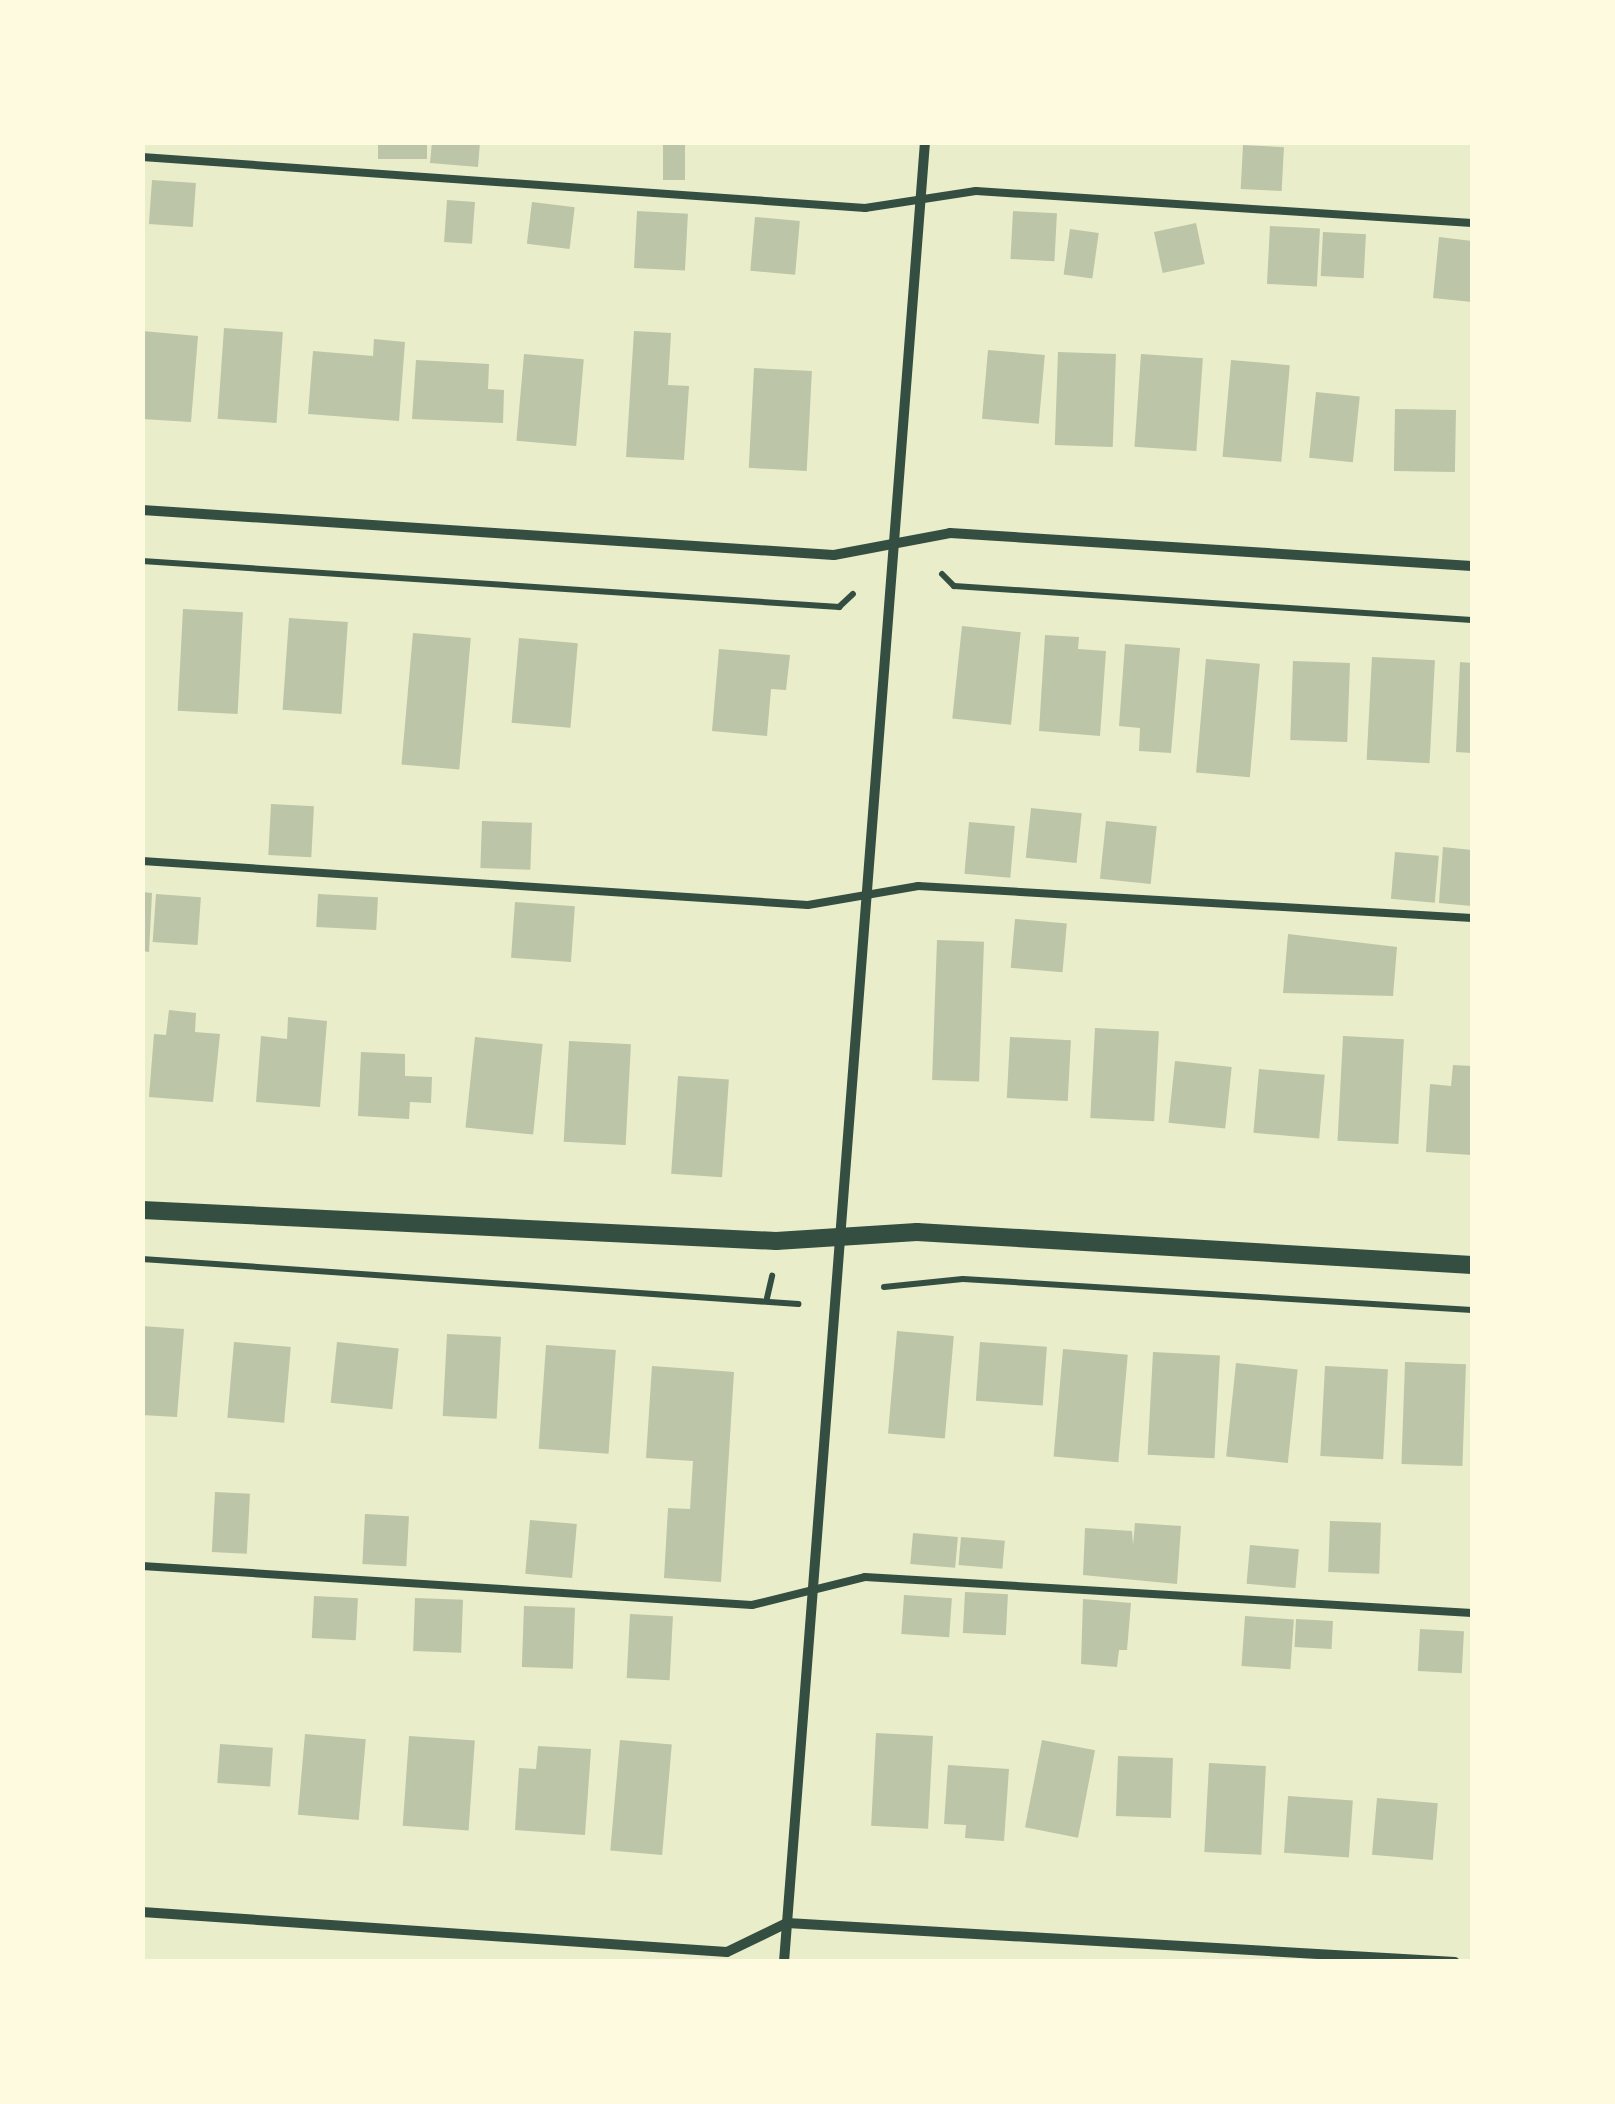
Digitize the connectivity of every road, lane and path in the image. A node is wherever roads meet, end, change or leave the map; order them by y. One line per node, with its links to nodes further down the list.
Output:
1 (925, 142): 3 (street)
2 (142, 157): 3 (lane)
3 (920, 199): 4 (lane); 6 (street)
4 (1472, 222)
5 (142, 510): 6 (street)
6 (895, 544): 8 (street); 13 (street)
7 (142, 561): 10 (path)
8 (1472, 566)
9 (942, 574): 11 (path)
10 (852, 594)
11 (1472, 620)
12 (142, 861): 13 (lane)
13 (868, 895): 14 (lane); 16 (street)
14 (1472, 918)
15 (142, 1210): 16 (street)
16 (838, 1241): 18 (street); 25 (street)
17 (142, 1259): 21 (path)
18 (1472, 1265)
19 (772, 1276): 21 (path)
20 (884, 1287): 23 (path)
21 (767, 1298): 22 (path)
22 (798, 1304)
23 (1472, 1310)
24 (142, 1566): 25 (lane)
25 (808, 1592): 26 (lane); 28 (street)
26 (1472, 1613)
27 (142, 1912): 28 (street)
28 (787, 1924): 29 (street); 30 (street)
29 (784, 1962)
30 (1454, 1962)

